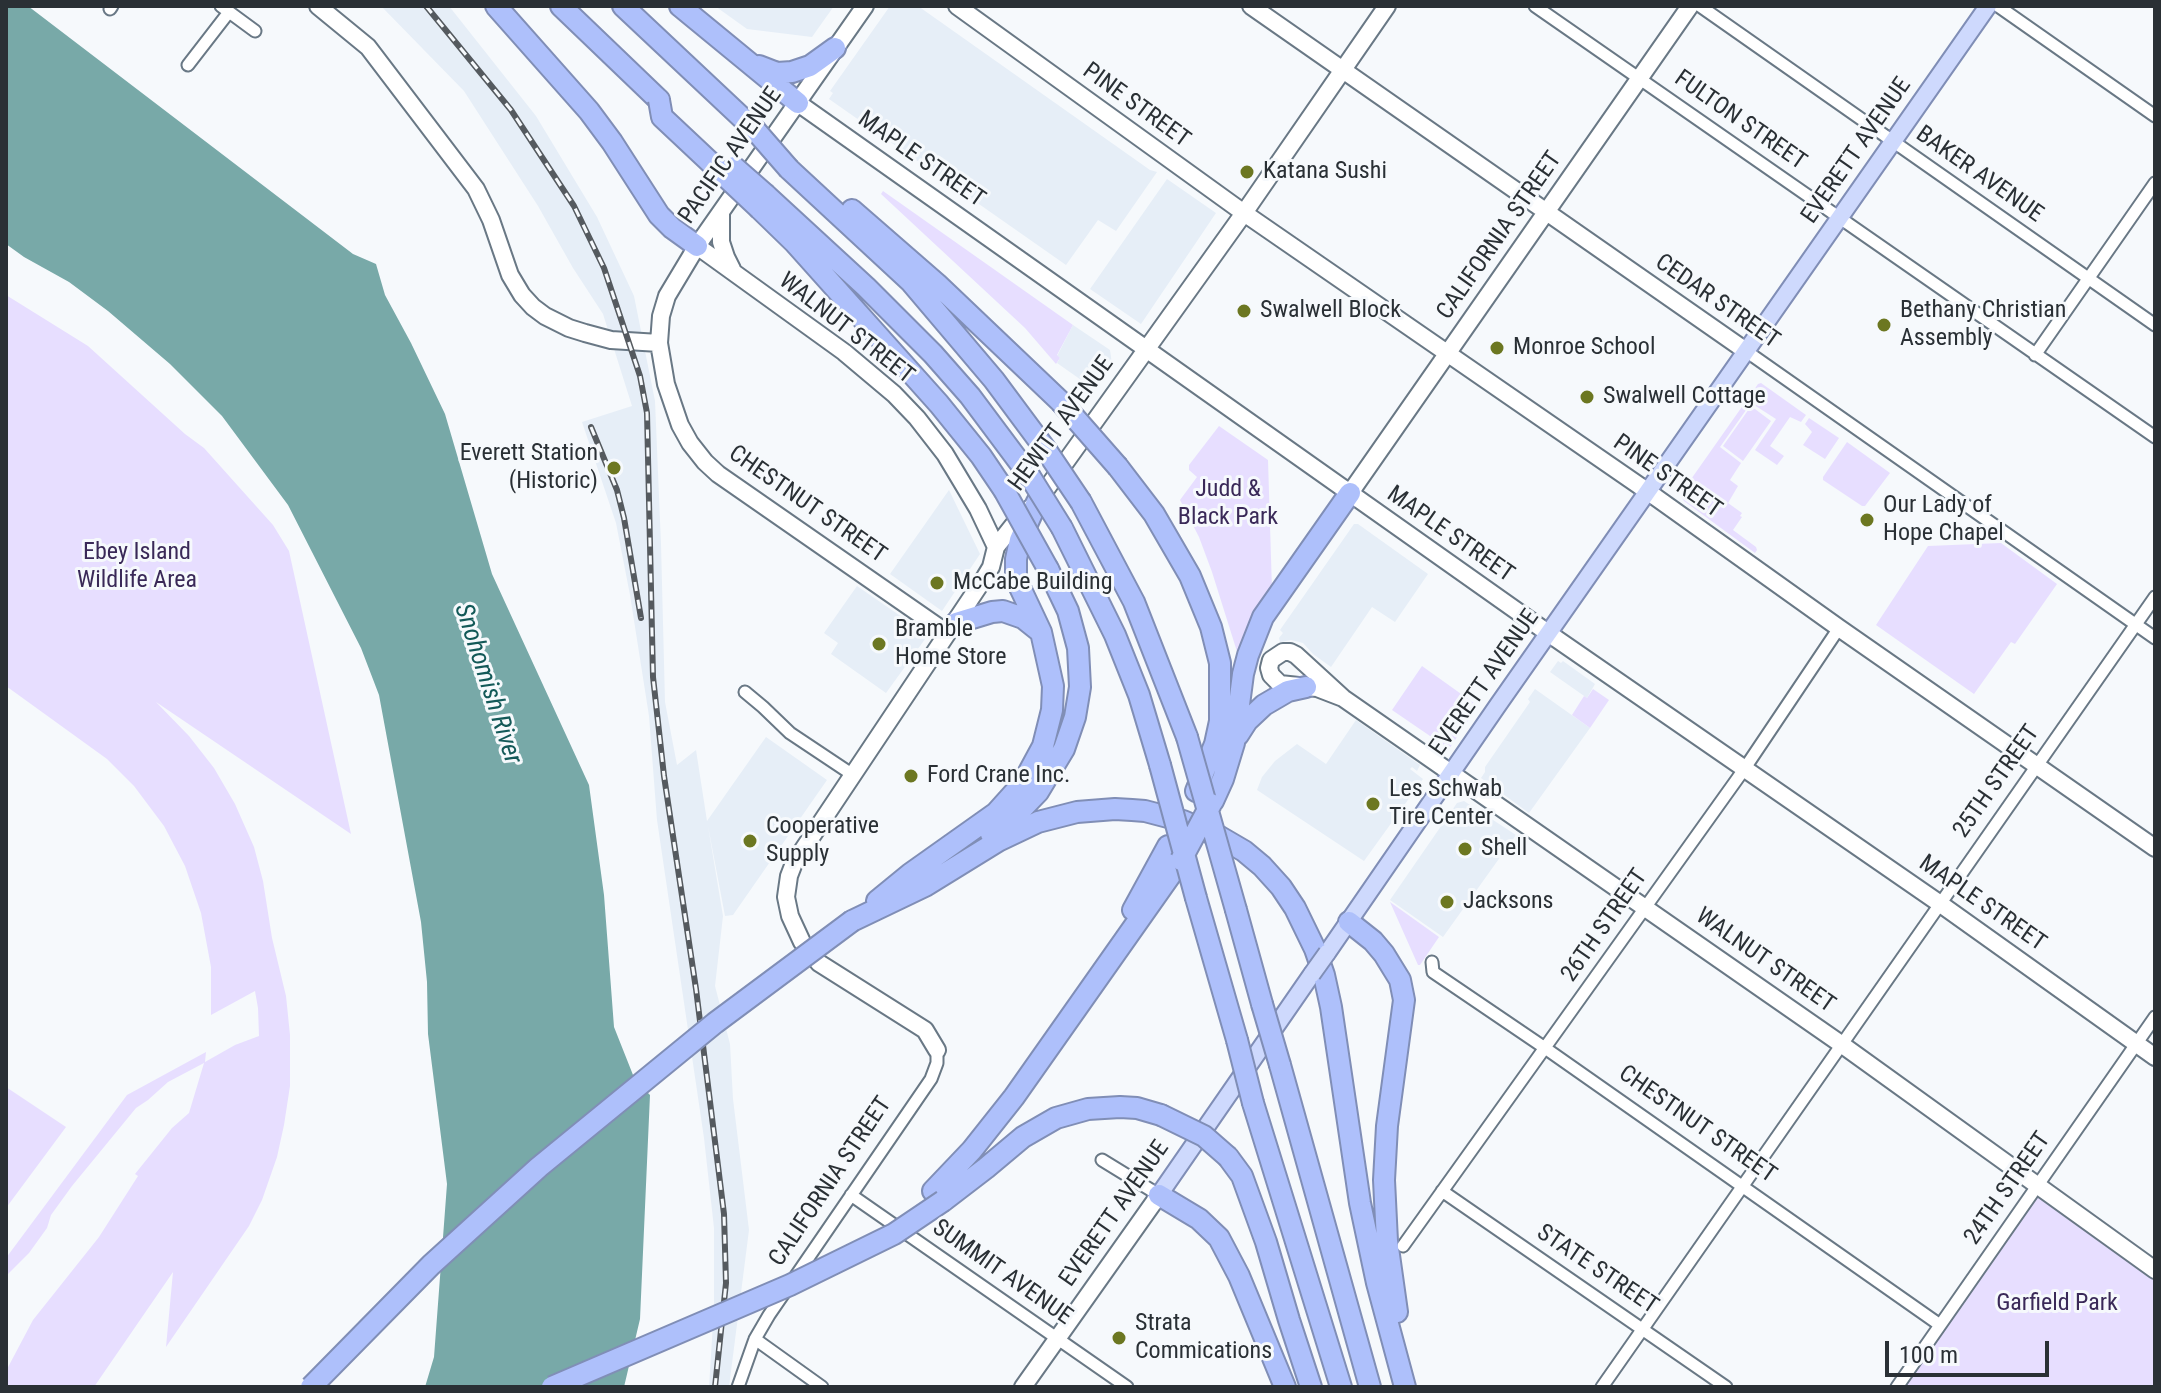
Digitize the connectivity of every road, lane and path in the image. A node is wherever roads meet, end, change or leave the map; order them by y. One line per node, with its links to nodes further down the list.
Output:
1 (318, 6): 36 (street)
2 (496, 6): 32 (highway)
3 (561, 6): 27 (highway, bridge)
4 (623, 6): 25 (highway, bridge)
5 (680, 6): 18 (highway)
6 (865, 6): 17 (street, PACIFIC AVENUE)
7 (957, 6): 30 (street, PINE STREET)
8 (1251, 6): 20 (street, CEDAR STREET)
9 (1387, 6): 20 (street, HEWITT AVENUE)
10 (1535, 6): 21 (street, FULTON STREET)
11 (1690, 6): 21 (street, CALIFORNIA STREET)
12 (1700, 6): 24 (street, BAKER AVENUE)
13 (1988, 6): 24 (main road, EVERETT AVENUE)
14 (1998, 6): 23 (street)
15 (225, 9): 16 (street); 19 (street)
16 (255, 31)
17 (835, 48): 18 (highway); 22 (street, PACIFIC AVENUE)
18 (745, 60): 22 (highway)
19 (188, 65)
20 (1342, 69): 28 (street, CEDAR STREET); 30 (street, HEWITT AVENUE)
21 (1640, 77): 28 (street, CALIFORNIA STREET); 31 (street, FULTON STREET)
22 (798, 103): 29 (street, PACIFIC AVENUE); 37 (street, MAPLE STREET)
23 (2155, 116)
24 (1893, 142): 31 (main road, EVERETT AVENUE); 34 (street, BAKER AVENUE)
25 (791, 165): 61 (highway, bridge); 96 (highway, bridge)
26 (2155, 183): 34 (street)
27 (763, 202): 65 (highway, bridge); 95 (highway, bridge)
28 (1546, 212): 38 (street, CEDAR STREET); 39 (street, CALIFORNIA STREET)
29 (721, 213): 32 (street, PACIFIC AVENUE); 33 (street)
30 (1244, 213): 37 (street, HEWITT AVENUE); 39 (street, PINE STREET)
31 (1839, 218): 38 (main road, EVERETT AVENUE); 40 (street, FULTON STREET)
32 (697, 246): 33 (street, WALNUT STREET); 36 (street, PACIFIC AVENUE)
33 (735, 274): 45 (street, WALNUT STREET)
34 (2088, 278): 35 (street, BAKER AVENUE); 40 (street)
35 (2155, 325)
36 (659, 343): 48 (street, CHESTNUT STREET)
37 (1147, 350): 43 (street, MAPLE STREET); 44 (street, HEWITT AVENUE)
38 (1746, 351): 42 (main road, EVERETT AVENUE); 47 (street, CEDAR STREET)
39 (1447, 354): 42 (street, PINE STREET); 43 (street, CALIFORNIA STREET)
40 (2035, 355): 41 (street, FULTON STREET)
41 (2155, 437)
42 (1647, 491): 49 (street, PINE STREET); 51 (main road, EVERETT AVENUE)
43 (1350, 493): 51 (street, MAPLE STREET); 56 (highway)
44 (1037, 502): 45 (street, HEWITT AVENUE); 50 (highway)
45 (996, 547): 48 (street, HEWITT AVENUE)
46 (2155, 597): 47 (street, 25TH STREET)
47 (2136, 624): 52 (street, CEDAR STREET); 57 (street, 25TH STREET)
48 (952, 628): 50 (highway); 60 (street, HEWITT AVENUE)
49 (1839, 628): 57 (street, PINE STREET); 58 (street, 26TH STREET)
50 (1041, 632): 65 (highway)
51 (1548, 633): 58 (street, MAPLE STREET); 59 (main road, EVERETT AVENUE)
52 (2155, 638)
53 (1306, 687): 55 (street, WALNUT STREET); 55 (street, WALNUT STREET); 56 (highway)
54 (745, 692): 60 (street)
55 (1343, 698): 59 (street, WALNUT STREET)
56 (1234, 743): 61 (highway)
57 (2036, 764): 62 (street, PINE STREET); 63 (street, 25TH STREET)
58 (1745, 768): 63 (street, MAPLE STREET); 64 (street, 26TH STREET)
59 (1452, 774): 64 (street, WALNUT STREET); 66 (main road, EVERETT AVENUE)
60 (853, 775): 72 (street, HEWITT AVENUE)
61 (1203, 798): 80 (highway)
62 (2155, 848)
63 (1939, 903): 69 (street, 25TH STREET); 70 (street, MAPLE STREET)
64 (1645, 906): 69 (street, WALNUT STREET); 71 (street, 26TH STREET)
65 (852, 921): 87 (highway, bridge); 97 (highway)
66 (1349, 922): 79 (main road, EVERETT AVENUE, bridge); 97 (highway)
67 (1432, 962): 71 (street, CHESTNUT STREET)
68 (2155, 1017): 70 (street, 24TH STREET)
69 (1841, 1044): 75 (street, 25TH STREET); 76 (street, WALNUT STREET)
70 (2136, 1044): 73 (street, MAPLE STREET); 76 (street, 24TH STREET)
71 (1545, 1048): 75 (street, CHESTNUT STREET); 77 (street, 26TH STREET)
72 (937, 1050): 78 (street, CALIFORNIA STREET)
73 (2155, 1057)
74 (1102, 1160): 79 (street)
75 (1742, 1186): 83 (street, CHESTNUT STREET); 84 (street, 25TH STREET)
76 (2037, 1187): 82 (street, WALNUT STREET); 83 (street, 24TH STREET)
77 (1442, 1191): 81 (street, 26TH STREET); 84 (street, STATE STREET)
78 (851, 1195): 85 (street, CALIFORNIA STREET); 86 (street, SUMMIT AVENUE)
79 (1159, 1195): 86 (street, EVERETT AVENUE); 93 (highway)
80 (938, 1196): 88 (highway, bridge); 94 (highway, bridge)
81 (1403, 1246)
82 (2155, 1270)
83 (1940, 1325): 100 (street, 24TH STREET)
84 (1643, 1328): 98 (street, 25TH STREET); 99 (street, STATE STREET)
85 (755, 1339): 89 (street, CALIFORNIA STREET); 90 (street)
86 (1057, 1339): 91 (street, EVERETT AVENUE); 92 (street, SUMMIT AVENUE)
87 (311, 1387)
88 (552, 1387)
89 (738, 1387)
90 (822, 1387)
91 (1023, 1387)
92 (1127, 1387)
93 (1285, 1387)
94 (1311, 1387)
95 (1341, 1387)
96 (1370, 1387)
97 (1407, 1387)
98 (1602, 1387)
99 (1726, 1387)
100 (1897, 1387)

